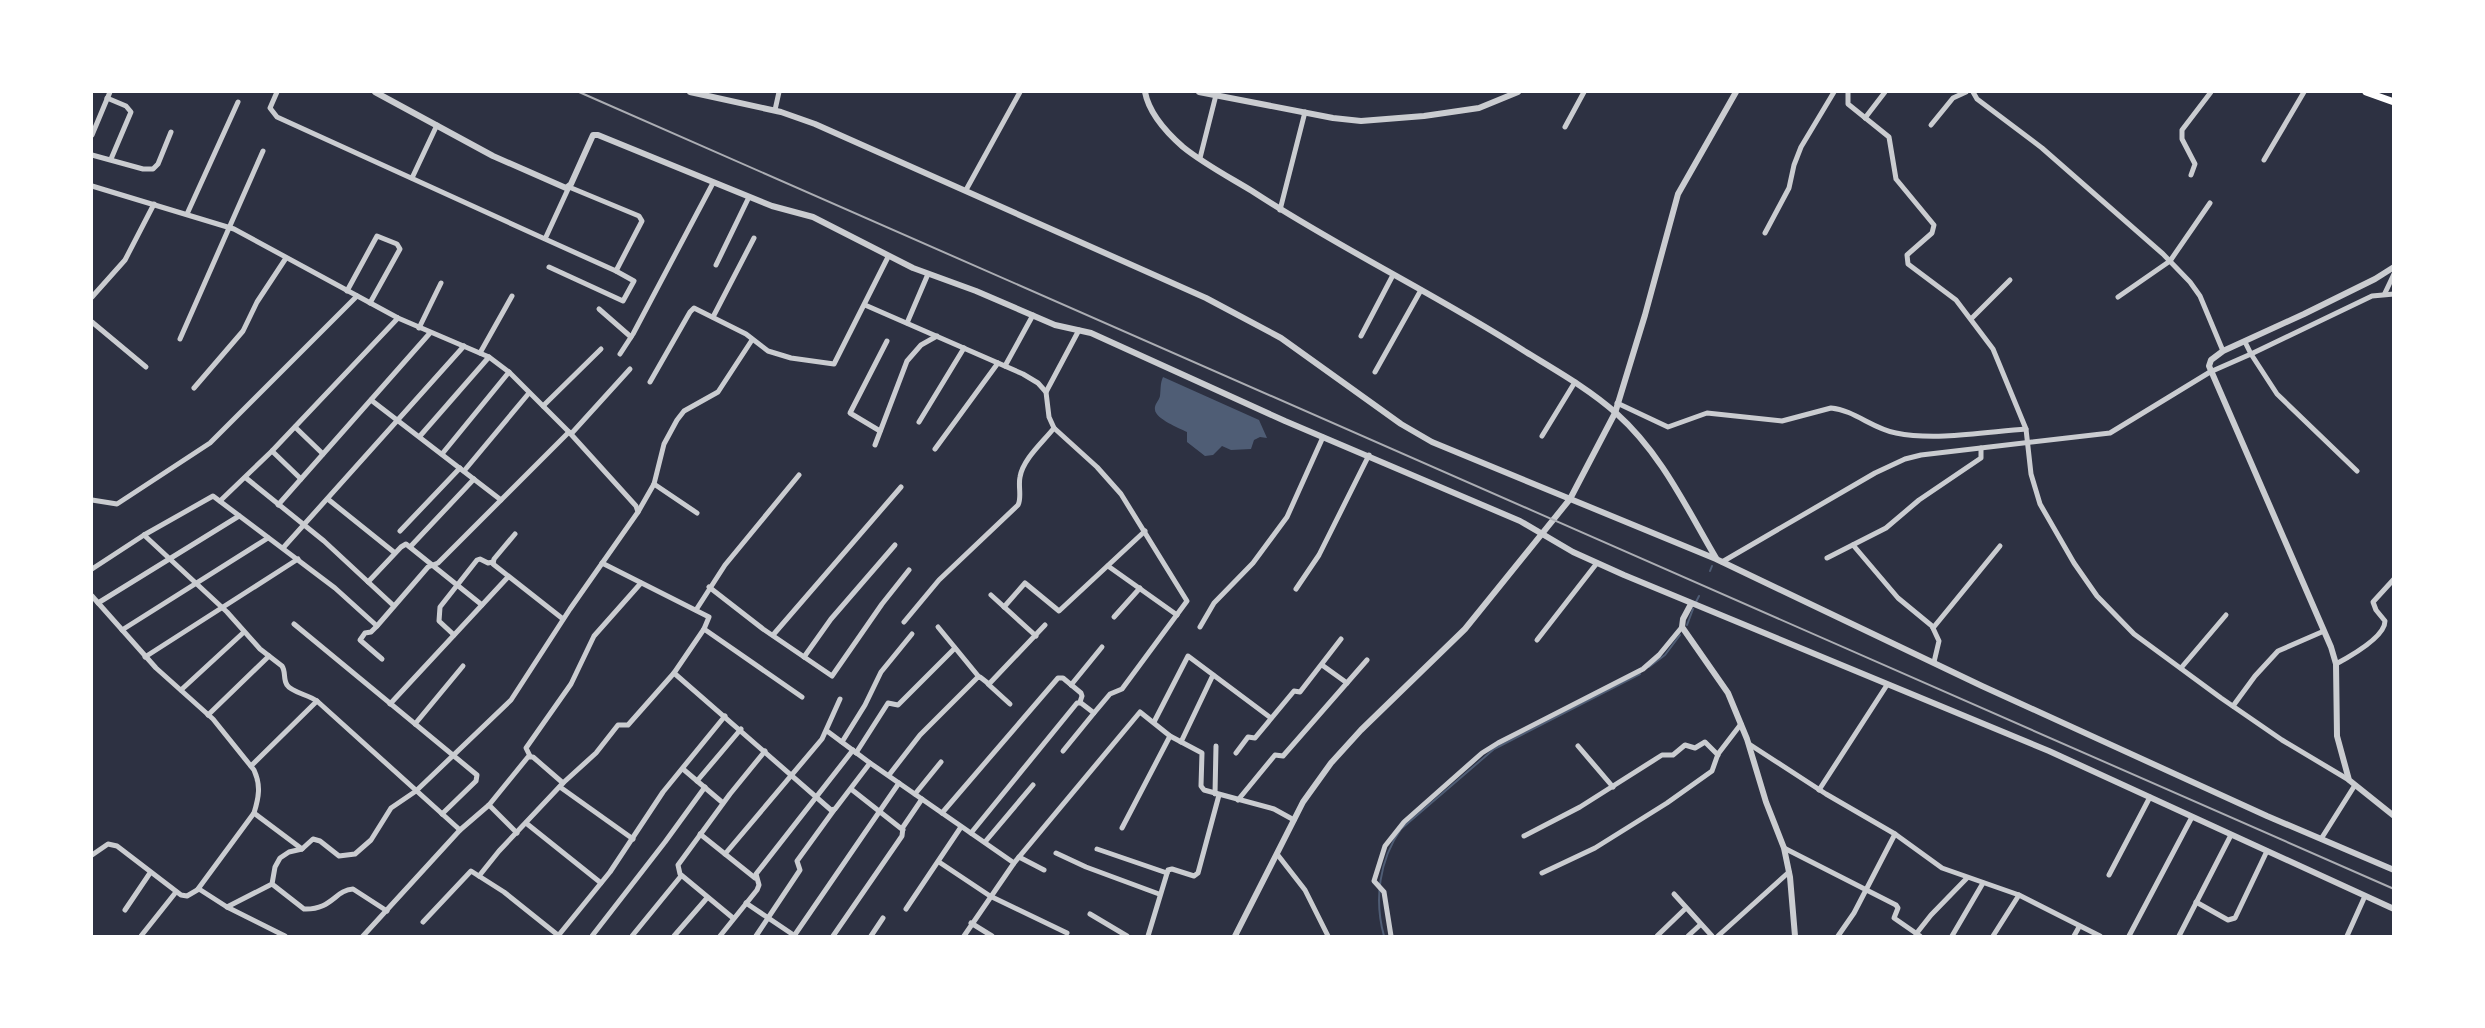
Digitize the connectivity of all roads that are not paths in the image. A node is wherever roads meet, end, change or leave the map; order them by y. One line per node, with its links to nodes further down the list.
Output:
1 (110, 92): 21 (street)
2 (277, 92): 39 (street)
3 (375, 92): 27 (street)
4 (690, 92): 24 (street)
5 (779, 92): 24 (street)
6 (1020, 92): 43 (street)
7 (1145, 92): 35 (street)
8 (1199, 92): 20 (street)
9 (1518, 92): 25 (street)
10 (1584, 92): 30 (street)
11 (1736, 92): 113 (street)
12 (1834, 92): 50 (street)
13 (1848, 92): 26 (street)
14 (1885, 92): 26 (street)
15 (1966, 92): 28 (street)
16 (1973, 92): 55 (street)
17 (2211, 92): 38 (street)
18 (2304, 92): 37 (street)
19 (2366, 92): 23 (main road)
20 (1216, 95): 25 (street); 35 (street)
21 (107, 98): 29 (street); 36 (street)
22 (238, 102): 48 (street)
23 (2394, 102)
24 (775, 110): 43 (street)
25 (1305, 112): 47 (street)
26 (1865, 118): 79 (street)
27 (437, 125): 39 (street); 42 (street)
28 (1931, 125)
29 (93, 126): 32 (street)
30 (1565, 127)
31 (171, 132): 36 (street)
32 (92, 135)
33 (263, 151): 49 (street)
34 (92, 155): 36 (street)
35 (1200, 158): 47 (street)
36 (111, 159)
37 (2264, 160)
38 (2191, 175)
39 (412, 178): 52 (street)
40 (713, 183): 42 (street); 44 (street); 87 (street)
41 (92, 186): 46 (street)
42 (569, 187): 52 (street); 59 (street)
43 (966, 190): 142 (street)
44 (749, 197): 53 (street); 56 (street)
45 (2210, 203): 55 (street)
46 (154, 204): 48 (street); 71 (street)
47 (1280, 210): 62 (street)
48 (187, 214): 49 (street)
49 (230, 227): 54 (street); 88 (street)
50 (1765, 233)
51 (754, 238): 77 (street)
52 (545, 240): 59 (street)
53 (888, 257): 61 (street); 74 (street)
54 (286, 258): 66 (street); 109 (street)
55 (2170, 261): 72 (street); 95 (street)
56 (716, 265)
57 (549, 267): 59 (street)
58 (2394, 267): 91 (street)
59 (616, 271)
60 (2394, 273): 67 (street)
61 (928, 274): 76 (street); 81 (street)
62 (1393, 275): 65 (street); 86 (street)
63 (2010, 280): 79 (street)
64 (441, 283): 82 (street)
65 (1420, 290): 105 (street); 108 (street)
66 (347, 291): 69 (street); 73 (street)
67 (2385, 293): 68 (street); 98 (street)
68 (2394, 294)
69 (357, 296): 73 (street); 143 (street)
70 (512, 296): 96 (street)
71 (92, 297)
72 (2118, 297)
73 (370, 303): 78 (street)
74 (865, 305): 81 (street); 89 (street)
75 (599, 309): 87 (street)
76 (1033, 315): 83 (street); 101 (street)
77 (713, 317): 89 (street); 107 (street)
78 (398, 318): 82 (street); 118 (street)
79 (1971, 319): 120 (street)
80 (92, 322): 102 (street)
81 (907, 323): 85 (street)
82 (419, 328): 84 (street)
83 (1079, 330): 110 (street); 125 (street)
84 (430, 333): 92 (street); 112 (street)
85 (937, 336): 93 (street); 121 (street)
86 (1361, 336)
87 (631, 337): 97 (street)
88 (180, 339)
89 (752, 340): 140 (street)
90 (887, 341): 121 (street)
91 (2246, 342): 95 (street); 98 (street)
92 (464, 346): 96 (street); 116 (street)
93 (964, 348): 100 (street); 117 (street)
94 (601, 349): 114 (street)
95 (2223, 351): 106 (street)
96 (480, 352): 99 (street)
97 (620, 354)
98 (2251, 354): 106 (street); 135 (street)
99 (489, 357): 104 (street); 123 (street)
100 (998, 363): 101 (street); 129 (street)
101 (1005, 366): 110 (street)
102 (146, 367)
103 (630, 369): 122 (street)
104 (509, 372): 111 (street); 132 (street)
105 (1375, 372)
106 (2210, 372): 126 (street); 207 (street)
107 (650, 382)
108 (1575, 382): 115 (street); 124 (street)
109 (194, 388)
110 (1046, 392): 119 (street)
111 (530, 393): 114 (street); 134 (street)
112 (371, 400): 116 (street); 131 (street)
113 (1617, 404): 115 (street); 120 (street)
114 (543, 406): 122 (street)
115 (1615, 412): 142 (street); 167 (street)
116 (400, 420): 123 (street); 144 (street)
117 (919, 422)
118 (295, 427): 130 (street); 131 (street)
119 (1054, 428): 153 (street); 197 (street)
120 (2026, 429): 126 (street)
121 (880, 431): 127 (street)
122 (570, 433): 145 (street); 148 (street)
123 (420, 436): 132 (street)
124 (1542, 436)
125 (1323, 437): 133 (street); 202 (street)
126 (2029, 443): 128 (street); 226 (street)
127 (875, 445)
128 (1981, 448): 159 (street); 167 (street)
129 (935, 449)
130 (272, 451): 137 (street); 138 (street)
131 (322, 454): 138 (street)
132 (442, 454): 134 (street)
133 (1369, 455): 155 (street); 183 (street)
134 (462, 470): 139 (street); 152 (street)
135 (2357, 471)
136 (799, 475): 181 (street)
137 (246, 477): 146 (street); 147 (street)
138 (301, 479): 147 (street)
139 (474, 479): 145 (street); 161 (street)
140 (654, 484): 148 (street); 149 (street)
141 (901, 487): 211 (street)
142 (1570, 499): 155 (street); 167 (street)
143 (92, 500)
144 (329, 500): 151 (street); 163 (street)
145 (501, 500): 171 (street)
146 (220, 501): 150 (street); 156 (street)
147 (278, 505): 151 (street)
148 (638, 512): 169 (street)
149 (697, 513)
150 (239, 516): 157 (street); 165 (street)
151 (305, 526): 162 (street); 177 (street)
152 (400, 531)
153 (1145, 531): 172 (street); 193 (street)
154 (515, 534): 168 (street)
155 (1543, 534): 170 (street); 295 (street)
156 (144, 535): 165 (street); 173 (street)
157 (268, 538): 162 (street); 179 (street)
158 (896, 545): 219 (street)
159 (1853, 545): 164 (street); 204 (street)
160 (2000, 546): 204 (street)
161 (410, 547): 163 (street); 171 (street)
162 (283, 548): 166 (street)
163 (395, 553): 177 (street)
164 (1827, 558)
165 (169, 559): 179 (street); 186 (street)
166 (298, 559): 191 (street); 200 (street)
167 (1719, 560): 222 (street)
168 (493, 562): 175 (street); 180 (street)
169 (602, 563): 178 (street); 196 (street)
170 (1597, 563): 187 (street); 214 (street)
171 (430, 566): 180 (street); 189 (street)
172 (1108, 566): 182 (street); 190 (street)
173 (92, 569)
174 (909, 570): 219 (street)
175 (508, 577): 188 (street); 196 (street)
176 (2394, 579): 223 (street)
177 (368, 582): 189 (street)
178 (641, 583): 192 (street); 263 (street)
179 (194, 584): 191 (street); 206 (street)
180 (456, 586): 188 (street); 210 (street)
181 (709, 587): 192 (street); 211 (street)
182 (1140, 588): 193 (street); 195 (street)
183 (1296, 589)
184 (991, 595): 190 (street)
185 (92, 596): 186 (street)
186 (98, 603): 206 (street)
187 (1691, 604): 203 (street); 233 (street)
188 (482, 605): 210 (street)
189 (394, 606): 200 (street)
190 (1004, 607): 212 (street)
191 (222, 609): 208 (street); 218 (street)
192 (696, 610): 205 (street)
193 (1177, 615): 242 (street)
194 (2226, 615): 226 (street)
195 (1114, 616)
196 (563, 619): 261 (street)
197 (904, 622)
198 (294, 624): 239 (street)
199 (1045, 625): 212 (street)
200 (377, 626): 220 (street)
201 (938, 627): 216 (street)
202 (1200, 627)
203 (1682, 627): 248 (street); 380 (street)
204 (1933, 628): 222 (street)
205 (704, 629): 227 (street); 235 (street)
206 (122, 630): 218 (street)
207 (2324, 631): 223 (street); 241 (street)
208 (244, 632): 217 (street); 234 (street)
209 (912, 634): 252 (street)
210 (454, 635): 239 (street)
211 (773, 635): 219 (street)
212 (1036, 636): 231 (street)
213 (1341, 639): 224 (street)
214 (1537, 640)
215 (1102, 647): 232 (street)
216 (955, 648): 229 (street); 258 (street)
217 (268, 656): 237 (street); 243 (street)
218 (145, 657): 234 (street)
219 (804, 657)
220 (382, 659)
221 (1366, 660): 230 (street)
222 (1934, 662): 308 (street)
223 (2336, 664): 271 (street)
224 (1322, 665): 230 (street); 245 (street)
225 (463, 666): 247 (street)
226 (2181, 668): 241 (street)
227 (674, 673): 244 (street); 273 (street)
228 (1213, 675): 245 (street); 246 (street); 253 (street)
229 (979, 677): 231 (street); 269 (street)
230 (1347, 683): 285 (street)
231 (988, 684): 240 (street)
232 (1071, 685): 238 (street); 291 (street)
233 (1887, 685): 278 (street); 283 (street)
234 (182, 690): 243 (street)
235 (802, 697)
236 (840, 699): 250 (street)
237 (318, 701): 266 (street); 279 (street)
238 (1080, 702): 242 (street); 302 (street)
239 (390, 704): 247 (street)
240 (1010, 704)
241 (2233, 706): 271 (street)
242 (1094, 713): 259 (street)
243 (208, 715): 266 (street)
244 (725, 716): 249 (street); 267 (street)
245 (1271, 718): 260 (street)
246 (1154, 722): 251 (street); 318 (street)
247 (415, 724): 261 (street)
248 (1741, 724): 254 (street); 262 (street)
249 (741, 729): 257 (street); 270 (street)
250 (827, 731): 252 (street); 268 (street)
251 (1170, 736): 253 (street); 298 (street)
252 (842, 742): 258 (street)
253 (1181, 742): 281 (street)
254 (1749, 744): 278 (street); 310 (street)
255 (1216, 746): 281 (street)
256 (1578, 746): 276 (street)
257 (765, 751): 268 (street); 286 (street)
258 (855, 751): 265 (street); 282 (street)
259 (1063, 751)
260 (1236, 753)
261 (454, 755): 279 (street); 292 (street)
262 (1718, 755): 276 (street); 326 (street)
263 (530, 756): 273 (street); 287 (street)
264 (941, 762): 280 (street)
265 (870, 763): 269 (street); 277 (street)
266 (251, 766): 290 (street)
267 (683, 769): 270 (street); 307 (street)
268 (791, 775): 282 (street); 315 (street)
269 (889, 775): 272 (street)
270 (697, 781): 275 (street)
271 (2352, 782): 293 (street); 308 (street)
272 (899, 783): 280 (street); 289 (street)
273 (561, 785): 296 (street); 307 (street)
274 (1033, 785): 309 (street)
275 (705, 787): 286 (street); 366 (street)
276 (1614, 787): 306 (street)
277 (851, 789): 288 (street); 289 (street)
278 (1819, 790): 304 (street)
279 (416, 791): 292 (street); 311 (street)
280 (915, 794): 284 (street)
281 (1217, 795): 285 (street); 325 (street)
282 (817, 797): 288 (street); 330 (street)
283 (2150, 797): 294 (street); 327 (street)
284 (922, 799): 291 (street); 300 (street)
285 (1238, 800): 295 (street)
286 (723, 803): 303 (street)
287 (489, 805): 299 (street); 301 (street)
288 (834, 810): 354 (street)
289 (879, 812): 300 (street); 371 (street)
290 (254, 813): 311 (street); 335 (street)
291 (942, 813): 297 (street)
292 (441, 814): 299 (street)
293 (2394, 816)
294 (2192, 817): 305 (street); 391 (street)
295 (1294, 820): 316 (street)
296 (526, 823): 301 (street); 332 (street)
297 (962, 827): 302 (street); 319 (street)
298 (1122, 828)
299 (460, 830): 351 (street)
300 (903, 830): 372 (street)
301 (517, 833): 328 (street)
302 (971, 833): 309 (street)
303 (700, 834): 315 (street); 329 (street)
304 (1895, 834): 331 (street); 336 (street)
305 (2231, 835): 313 (street); 344 (street)
306 (1524, 836)
307 (633, 839): 332 (street)
308 (2321, 839): 322 (street)
309 (985, 842): 320 (street)
310 (1784, 848): 323 (street); 336 (street)
311 (302, 849): 334 (street)
312 (1097, 849): 325 (street)
313 (2267, 851): 342 (street); 344 (street)
314 (1056, 853): 338 (street)
315 (725, 854): 330 (street)
316 (1277, 854): 378 (street); 379 (street)
317 (92, 855): 324 (street)
318 (1019, 857): 320 (street); 321 (street)
319 (939, 862): 341 (street); 348 (street)
320 (1014, 863): 341 (street)
321 (1044, 870)
322 (2394, 870)
323 (1789, 872): 384 (street); 385 (street)
324 (150, 873): 337 (street); 350 (street)
325 (1167, 873): 338 (street)
326 (1542, 873)
327 (2109, 875)
328 (479, 876): 356 (street); 365 (street)
329 (681, 876): 343 (street); 367 (street)
330 (755, 878): 345 (street)
331 (1967, 878): 333 (street); 361 (street)
332 (602, 883): 365 (street)
333 (1983, 883): 340 (street); 387 (street)
334 (272, 884): 346 (street); 351 (street)
335 (198, 889): 337 (street); 346 (street)
336 (1866, 890): 361 (street); 386 (street)
337 (176, 892): 362 (street)
338 (1160, 894): 377 (street)
339 (1674, 894): 347 (street)
340 (2019, 895): 359 (street); 388 (street)
341 (990, 896): 357 (street); 360 (street)
342 (2365, 896): 349 (street); 393 (street)
343 (707, 898): 353 (street); 368 (street)
344 (2196, 902): 392 (street)
345 (746, 903): 353 (street); 354 (street)
346 (227, 907): 363 (street)
347 (1686, 908): 358 (street); 381 (street)
348 (906, 909)
349 (2394, 909)
350 (125, 910)
351 (387, 911): 364 (street)
352 (1090, 914): 376 (street)
353 (733, 918): 369 (street)
354 (768, 918): 370 (street); 371 (street)
355 (884, 918): 373 (street)
356 (423, 922)
357 (971, 923): 374 (street); 375 (street)
358 (1700, 925): 382 (street); 383 (street)
359 (2079, 927): 389 (street); 390 (street)
360 (1068, 933)
361 (1918, 935)
362 (141, 936)
363 (285, 936)
364 (363, 936)
365 (558, 936)
366 (592, 936)
367 (632, 936)
368 (674, 936)
369 (720, 936)
370 (756, 936)
371 (795, 936)
372 (833, 936)
373 (871, 936)
374 (964, 936)
375 (992, 936)
376 (1127, 936)
377 (1148, 936)
378 (1234, 936)
379 (1328, 936)
380 (1390, 936)
381 (1657, 936)
382 (1688, 936)
383 (1712, 936)
384 (1718, 936)
385 (1795, 936)
386 (1838, 936)
387 (1952, 936)
388 (1992, 936)
389 (2074, 936)
390 (2100, 936)
391 (2129, 936)
392 (2179, 936)
393 (2347, 936)

